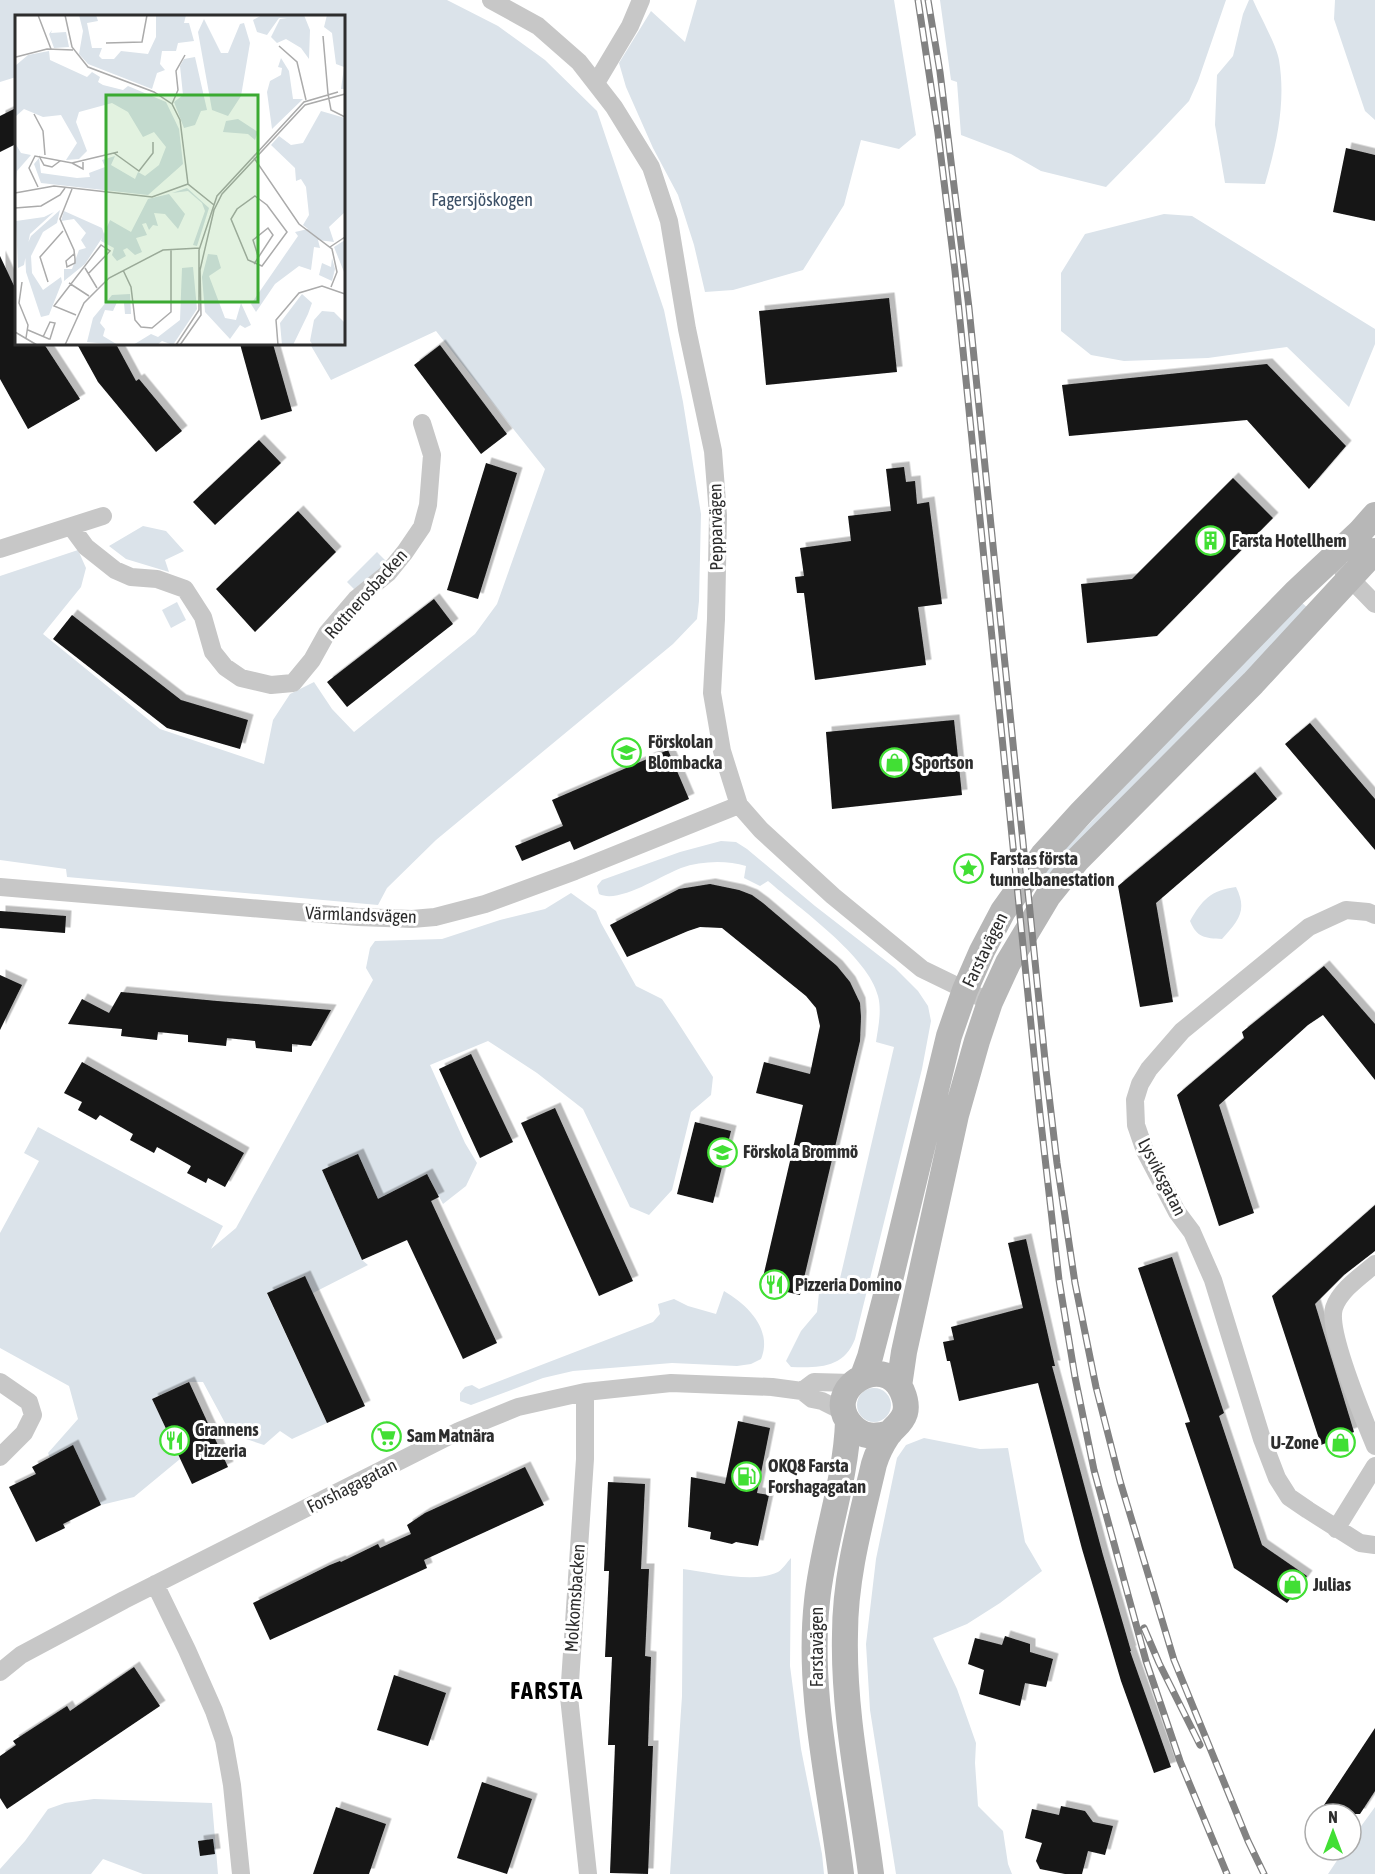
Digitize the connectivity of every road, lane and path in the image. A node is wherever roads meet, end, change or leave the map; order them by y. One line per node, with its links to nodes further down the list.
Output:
1 (491, 0): 3 (street, Pepparvägen)
2 (641, 0): 3 (street)
3 (596, 83): 12 (street, Pepparvägen)
4 (422, 423): 7 (street, Rottnerosbacken)
5 (1375, 515): 10 (street, Farstavägen)
6 (103, 516): 7 (street)
7 (72, 528): 8 (street)
8 (0, 549)
9 (1375, 551): 10 (street, Farstavägen)
10 (1340, 569): 11 (street); 15 (street, Farstavägen); 16 (street, Farstavägen)
11 (1375, 604)
12 (739, 805): 13 (street, Värmlandsvägen); 15 (street, Pepparvägen)
13 (0, 887)
14 (1375, 915): 28 (street, Lysviksgatan)
15 (965, 990): 16 (street, Pepparvägen); 18 (street, Farstavägen)
16 (990, 1002): 20 (street, Farstavägen)
17 (1375, 1264): 25 (street)
18 (858, 1379): 20 (street); 21 (street, Forshagagatan); 23 (street, Farstavägen)
19 (0, 1382): 26 (street)
20 (899, 1386): 24 (street, Farstavägen)
21 (802, 1390): 22 (street, Forshagagatan); 23 (street, Forshagagatan)
22 (585, 1392): 30 (street, Forshagagatan); 33 (street, Molkomsbacken)
23 (846, 1417): 24 (street); 34 (street, Farstavägen)
24 (890, 1433): 35 (street, Farstavägen)
25 (1375, 1446)
26 (0, 1457)
27 (1375, 1466): 28 (street)
28 (1336, 1529): 29 (street, Lysviksgatan)
29 (1375, 1545)
30 (155, 1584): 31 (street, Forshagagatan); 32 (street)
31 (0, 1672)
32 (241, 1874)
33 (588, 1874)
34 (841, 1874)
35 (871, 1874)

